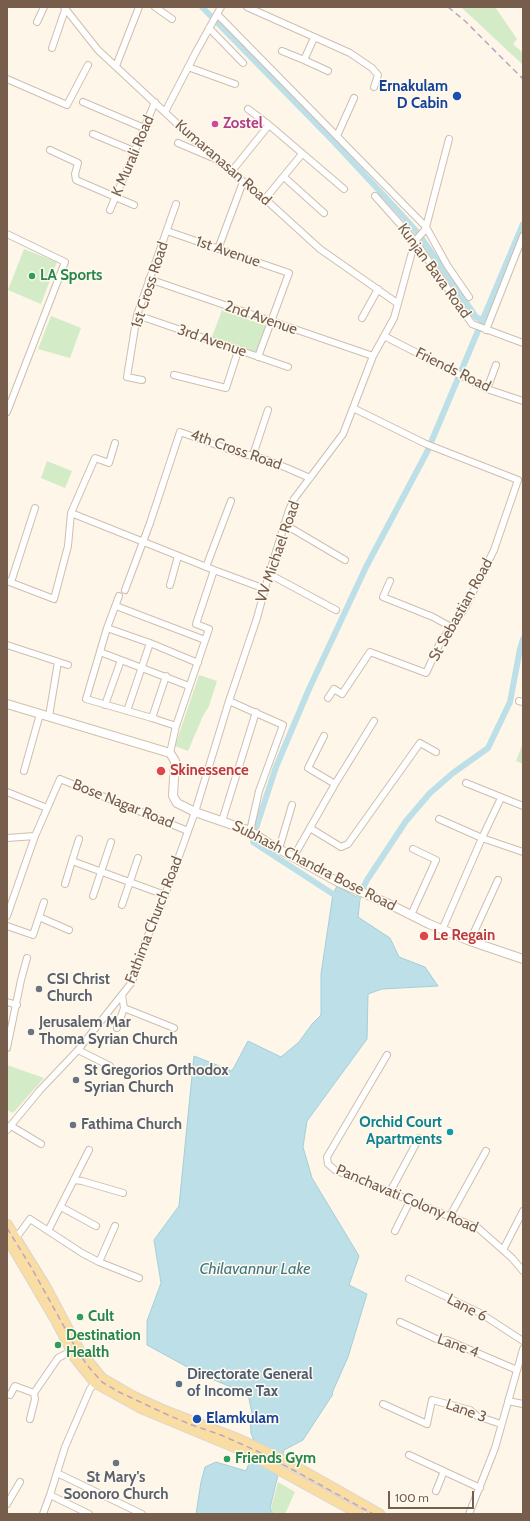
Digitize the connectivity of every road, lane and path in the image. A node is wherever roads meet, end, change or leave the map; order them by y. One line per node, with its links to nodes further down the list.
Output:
1 (44, 7): 9 (street)
2 (65, 7): 12 (street); 17 (street, Kumaranasan Road)
3 (139, 7): 17 (street)
4 (155, 7): 8 (street)
5 (221, 7): 7 (street)
6 (247, 7): 11 (street)
7 (218, 15): 10 (street); 31 (street)
8 (172, 19)
9 (37, 22)
10 (210, 27): 15 (street); 18 (street)
11 (314, 38): 14 (street); 22 (street)
12 (52, 48)
13 (282, 50): 14 (street)
14 (304, 60): 19 (street)
15 (243, 63)
16 (88, 65): 20 (street)
17 (116, 66): 25 (street, Kumaranasan Road)
18 (188, 67): 21 (street); 27 (street)
19 (328, 71)
20 (7, 79)
21 (235, 84)
22 (374, 87)
23 (354, 98): 31 (street)
24 (83, 102): 29 (street)
25 (155, 102): 27 (street, Kumaranasan Road); 29 (street, K Murali Road)
26 (248, 109): 28 (street)
27 (165, 112): 37 (street, Kumaranasan Road)
28 (269, 125): 36 (street); 38 (street)
29 (144, 128): 35 (street, K Murali Road)
30 (93, 134): 35 (street)
31 (336, 136): 49 (street)
32 (449, 139): 49 (street)
33 (178, 143): 37 (street)
34 (50, 150): 43 (street)
35 (134, 151): 43 (street, K Murali Road)
36 (302, 154): 39 (street); 41 (street)
37 (214, 158): 38 (street, Kumaranasan Road)
38 (231, 172): 40 (street, Kumaranasan Road)
39 (284, 177): 44 (street); 48 (street)
40 (242, 182): 44 (street, Kumaranasan Road); 54 (street)
41 (344, 189)
42 (375, 196): 53 (street, Kunjan Bava Road)
43 (115, 198): 46 (street); 47 (street, K Murali Road)
44 (265, 199): 56 (street, Kumaranasan Road)
45 (176, 204): 50 (street, 1st Cross Road)
46 (134, 205)
47 (110, 210)
48 (324, 213)
49 (425, 229): 53 (street); 57 (street)
50 (167, 231): 54 (street, 1st Avenue); 55 (street, 1st Cross Road)
51 (7, 234): 73 (street)
52 (523, 236): 62 (street)
53 (416, 240): 58 (street, VV Michael Road); 62 (street, Kunjan Bava Road)
54 (218, 249): 61 (street, 1st Avenue)
55 (149, 279): 59 (street, 1st Cross Road); 61 (street, 2nd Avenue)
56 (378, 289): 58 (street, Kumaranasan Road); 60 (street)
57 (469, 297)
58 (398, 303): 63 (street, VV Michael Road)
59 (137, 315): 65 (street, 3rd Avenue); 71 (street, 1st Cross Road)
60 (362, 318)
61 (270, 321): 66 (street, 2nd Avenue); 67 (street)
62 (486, 330): 64 (street, Kunjan Bava Road)
63 (384, 336): 66 (street, VV Michael Road); 72 (street, Friends Road)
64 (523, 343)
65 (238, 351): 67 (street, 3rd Avenue); 70 (street)
66 (373, 356): 75 (street, VV Michael Road)
67 (258, 357): 69 (street, 3rd Avenue)
68 (496, 365): 72 (street)
69 (288, 367)
70 (174, 375)
71 (142, 380)
72 (487, 389): 74 (street, Friends Road)
73 (10, 396): 77 (street)
74 (523, 401)
75 (353, 408): 80 (street, VV Michael Road); 99 (street, St Sebastian Road)
76 (268, 410): 79 (street)
77 (7, 412)
78 (116, 443): 83 (street)
79 (253, 455): 80 (street, 4th Cross Road); 85 (street, 4th Cross Road)
80 (310, 478): 84 (street, VV Michael Road)
81 (231, 501): 88 (street)
82 (35, 508): 91 (street)
83 (71, 513): 85 (street); 91 (street)
84 (284, 524): 87 (street); 90 (street, VV Michael Road)
85 (142, 542): 86 (street); 95 (street)
86 (178, 556): 88 (street); 93 (street)
87 (345, 560)
88 (206, 566): 89 (street)
89 (214, 570): 94 (street); 101 (street)
90 (269, 574): 94 (street, VV Michael Road); 98 (street)
91 (9, 581)
92 (390, 581): 99 (street)
93 (170, 585)
94 (265, 588): 113 (street, VV Michael Road)
95 (125, 590)
96 (119, 596): 97 (street)
97 (116, 606): 100 (street); 101 (street)
98 (336, 610)
99 (451, 627): 112 (street, St Sebastian Road)
100 (107, 628): 102 (street); 104 (street)
101 (205, 640): 107 (street)
102 (150, 643): 107 (street); 109 (street)
103 (7, 645): 106 (street)
104 (100, 652): 105 (street); 115 (street)
105 (122, 660): 109 (street); 115 (street)
106 (58, 662): 108 (street); 119 (street)
107 (198, 662): 111 (street)
108 (68, 665)
109 (141, 667): 110 (street); 116 (street)
110 (166, 676): 111 (street); 120 (street)
111 (189, 686): 122 (street)
112 (328, 698)
113 (229, 701): 117 (street); 134 (street, VV Michael Road)
114 (7, 704): 118 (main road)
115 (105, 705): 116 (street)
116 (127, 711): 120 (street)
117 (256, 712): 136 (street); 139 (street)
118 (40, 714): 119 (main road); 126 (street)
119 (49, 716): 125 (main road)
120 (152, 718): 122 (street)
121 (374, 721): 128 (street)
122 (176, 726): 125 (street)
123 (324, 736): 128 (street)
124 (436, 752): 137 (street)
125 (170, 753): 134 (main road, Subhash Chandra Bose Road)
126 (24, 770)
127 (466, 783): 130 (street)
128 (335, 784): 137 (street)
129 (7, 792): 133 (street)
130 (501, 798): 132 (street); 142 (street)
131 (292, 805): 145 (street)
132 (523, 806)
133 (47, 808): 138 (street, Bose Nagar Road); 140 (street, Bose Nagar Road)
134 (195, 812): 136 (main road, Subhash Chandra Bose Road); 138 (street, Fathima Church Road)
135 (439, 819): 142 (street)
136 (222, 821): 139 (main road, Subhash Chandra Bose Road)
137 (310, 828): 148 (street)
138 (188, 830): 155 (street, Fathima Church Road)
139 (250, 831): 145 (main road, Subhash Chandra Bose Road)
140 (35, 836): 141 (street); 160 (street, Bose Nagar Road)
141 (7, 838)
142 (482, 838): 147 (street); 164 (street)
143 (79, 839): 150 (street)
144 (111, 842): 151 (street)
145 (279, 849): 148 (main road, Subhash Chandra Bose Road)
146 (413, 849): 159 (street)
147 (523, 852)
148 (294, 856): 159 (main road, Subhash Chandra Bose Road)
149 (138, 858): 153 (street)
150 (72, 861): 151 (street); 154 (street)
151 (102, 872): 153 (street); 156 (street)
152 (498, 880): 165 (street)
153 (130, 882): 155 (street); 158 (street)
154 (65, 884)
155 (165, 895): 168 (street, Fathima Church Road)
156 (93, 896)
157 (44, 902): 161 (street)
158 (122, 905)
159 (411, 915): 164 (main road, Subhash Chandra Bose Road)
160 (7, 916)
161 (39, 917): 162 (street); 163 (street)
162 (7, 926)
163 (69, 930)
164 (442, 930): 165 (main road, Subhash Chandra Bose Road)
165 (470, 940): 167 (main road, Subhash Chandra Bose Road)
166 (27, 958): 170 (street)
167 (523, 959)
168 (122, 995): 171 (street); 175 (street, Fathima Church Road)
169 (7, 1002): 170 (street)
170 (17, 1005): 174 (street)
171 (124, 1008): 172 (street); 173 (street)
172 (116, 1028)
173 (174, 1028)
174 (7, 1048)
175 (78, 1050): 177 (street); 178 (street, Fathima Church Road)
176 (387, 1055): 184 (street, Panchavati Colony Road)
177 (110, 1066)
178 (9, 1128): 180 (street)
179 (419, 1138): 184 (street)
180 (41, 1144)
181 (89, 1150): 183 (street)
182 (486, 1151): 189 (street)
183 (74, 1180): 185 (street); 187 (street)
184 (390, 1192): 186 (street, Panchavati Colony Road)
185 (123, 1193)
186 (410, 1201): 189 (street, Panchavati Colony Road); 193 (street)
187 (61, 1207): 191 (street); 194 (street)
188 (523, 1211): 196 (street)
189 (450, 1216): 196 (street, Panchavati Colony Road)
190 (7, 1224): 195 (main road)
191 (96, 1226)
192 (115, 1226): 197 (street)
193 (395, 1230)
194 (48, 1231): 195 (street); 197 (street)
195 (12, 1238): 204 (main road); 226 (main road)
196 (503, 1250): 198 (street, Panchavati Colony Road)
197 (99, 1262): 199 (street)
198 (523, 1271)
199 (139, 1278)
200 (409, 1279): 202 (street, Lane 6)
201 (400, 1322): 205 (street, Lane 4)
202 (523, 1341)
203 (523, 1349): 205 (street)
204 (71, 1351): 206 (main road); 207 (street)
205 (516, 1370): 209 (street)
206 (95, 1383): 216 (street); 225 (main road)
207 (34, 1393): 208 (street); 212 (street)
208 (7, 1394)
209 (508, 1401): 211 (street); 213 (street)
210 (383, 1404): 213 (street, Lane 3)
211 (523, 1404)
212 (30, 1419)
213 (501, 1424): 218 (street)
214 (409, 1455): 215 (street)
215 (444, 1471): 218 (street); 219 (street)
216 (57, 1473): 220 (street); 224 (street)
217 (20, 1482): 221 (street)
218 (480, 1488): 227 (street)
219 (436, 1491)
220 (50, 1495): 222 (street); 223 (street)
221 (7, 1504)
222 (43, 1514)
223 (89, 1514)
224 (142, 1514)
225 (360, 1514)
226 (380, 1514)
227 (468, 1514)

